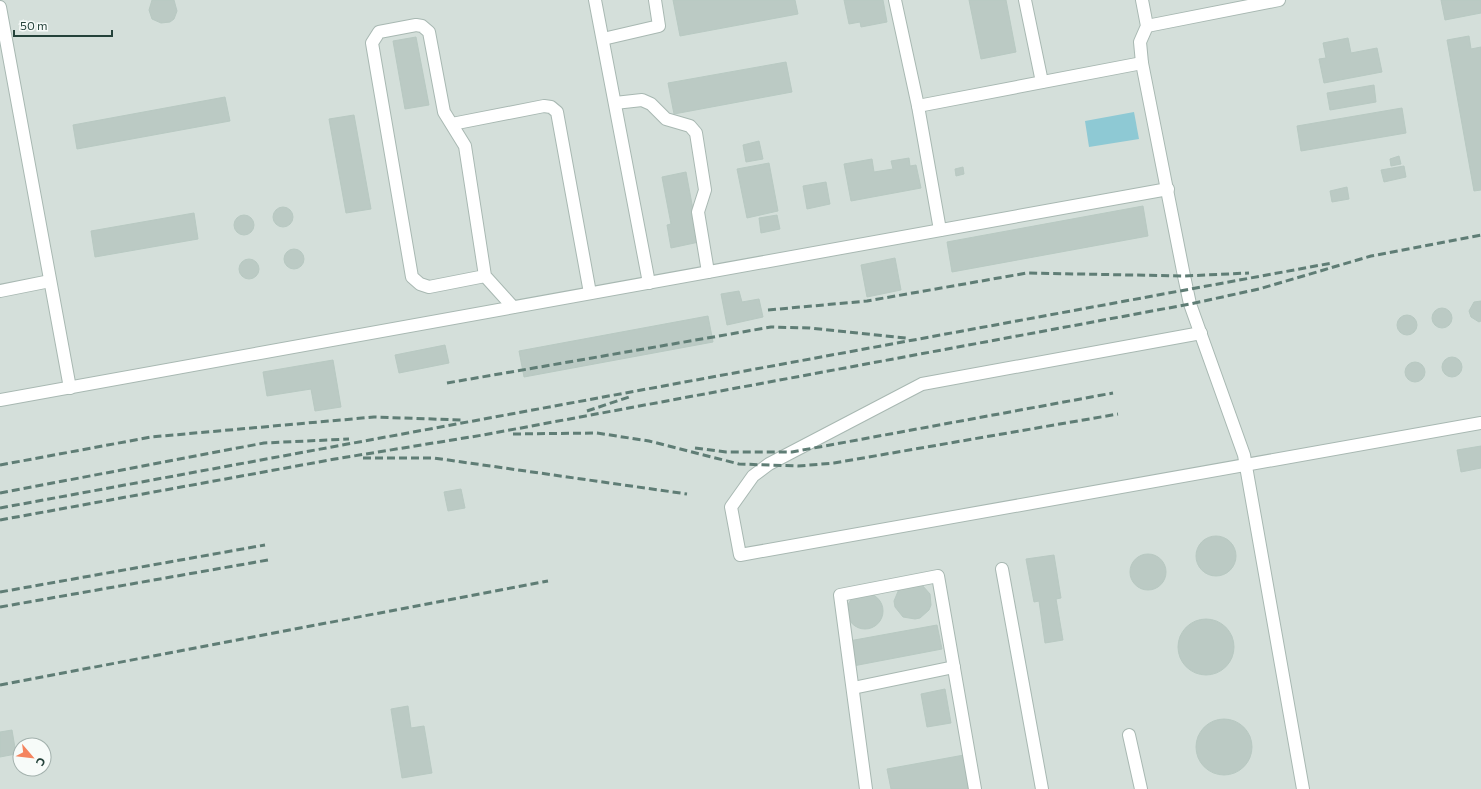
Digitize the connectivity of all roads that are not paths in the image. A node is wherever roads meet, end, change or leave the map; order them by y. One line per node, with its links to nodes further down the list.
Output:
1 (596, 0): 9 (lane)
2 (655, 0): 9 (lane)
3 (895, 0): 13 (lane)
4 (1025, 0): 11 (lane)
5 (1142, 0): 8 (lane)
6 (1279, 0): 8 (lane)
7 (0, 6): 19 (lane)
8 (1147, 26): 10 (lane)
9 (603, 39): 12 (lane)
10 (1142, 63): 11 (lane); 15 (lane)
11 (1042, 82): 13 (lane)
12 (615, 103): 17 (lane); 20 (lane)
13 (918, 106): 16 (lane)
14 (452, 124): 18 (lane); 18 (lane); 22 (lane)
15 (1168, 189): 16 (lane); 24 (lane)
16 (940, 230): 17 (lane)
17 (708, 272): 20 (lane)
18 (485, 276): 23 (lane)
19 (50, 281): 21 (lane); 25 (lane)
20 (649, 283): 22 (lane)
21 (0, 291)
22 (590, 293): 23 (lane)
23 (513, 307): 25 (lane)
24 (1201, 333): 28 (lane); 28 (lane)
25 (70, 388): 26 (lane)
26 (0, 400)
27 (1481, 423): 28 (lane)
28 (1246, 465): 37 (lane)
29 (1002, 569): 35 (lane)
30 (954, 667): 31 (lane); 31 (lane); 34 (lane)
31 (853, 688): 33 (lane)
32 (1129, 735): 36 (lane)
33 (866, 789)
34 (975, 789)
35 (1042, 789)
36 (1141, 789)
37 (1303, 789)

